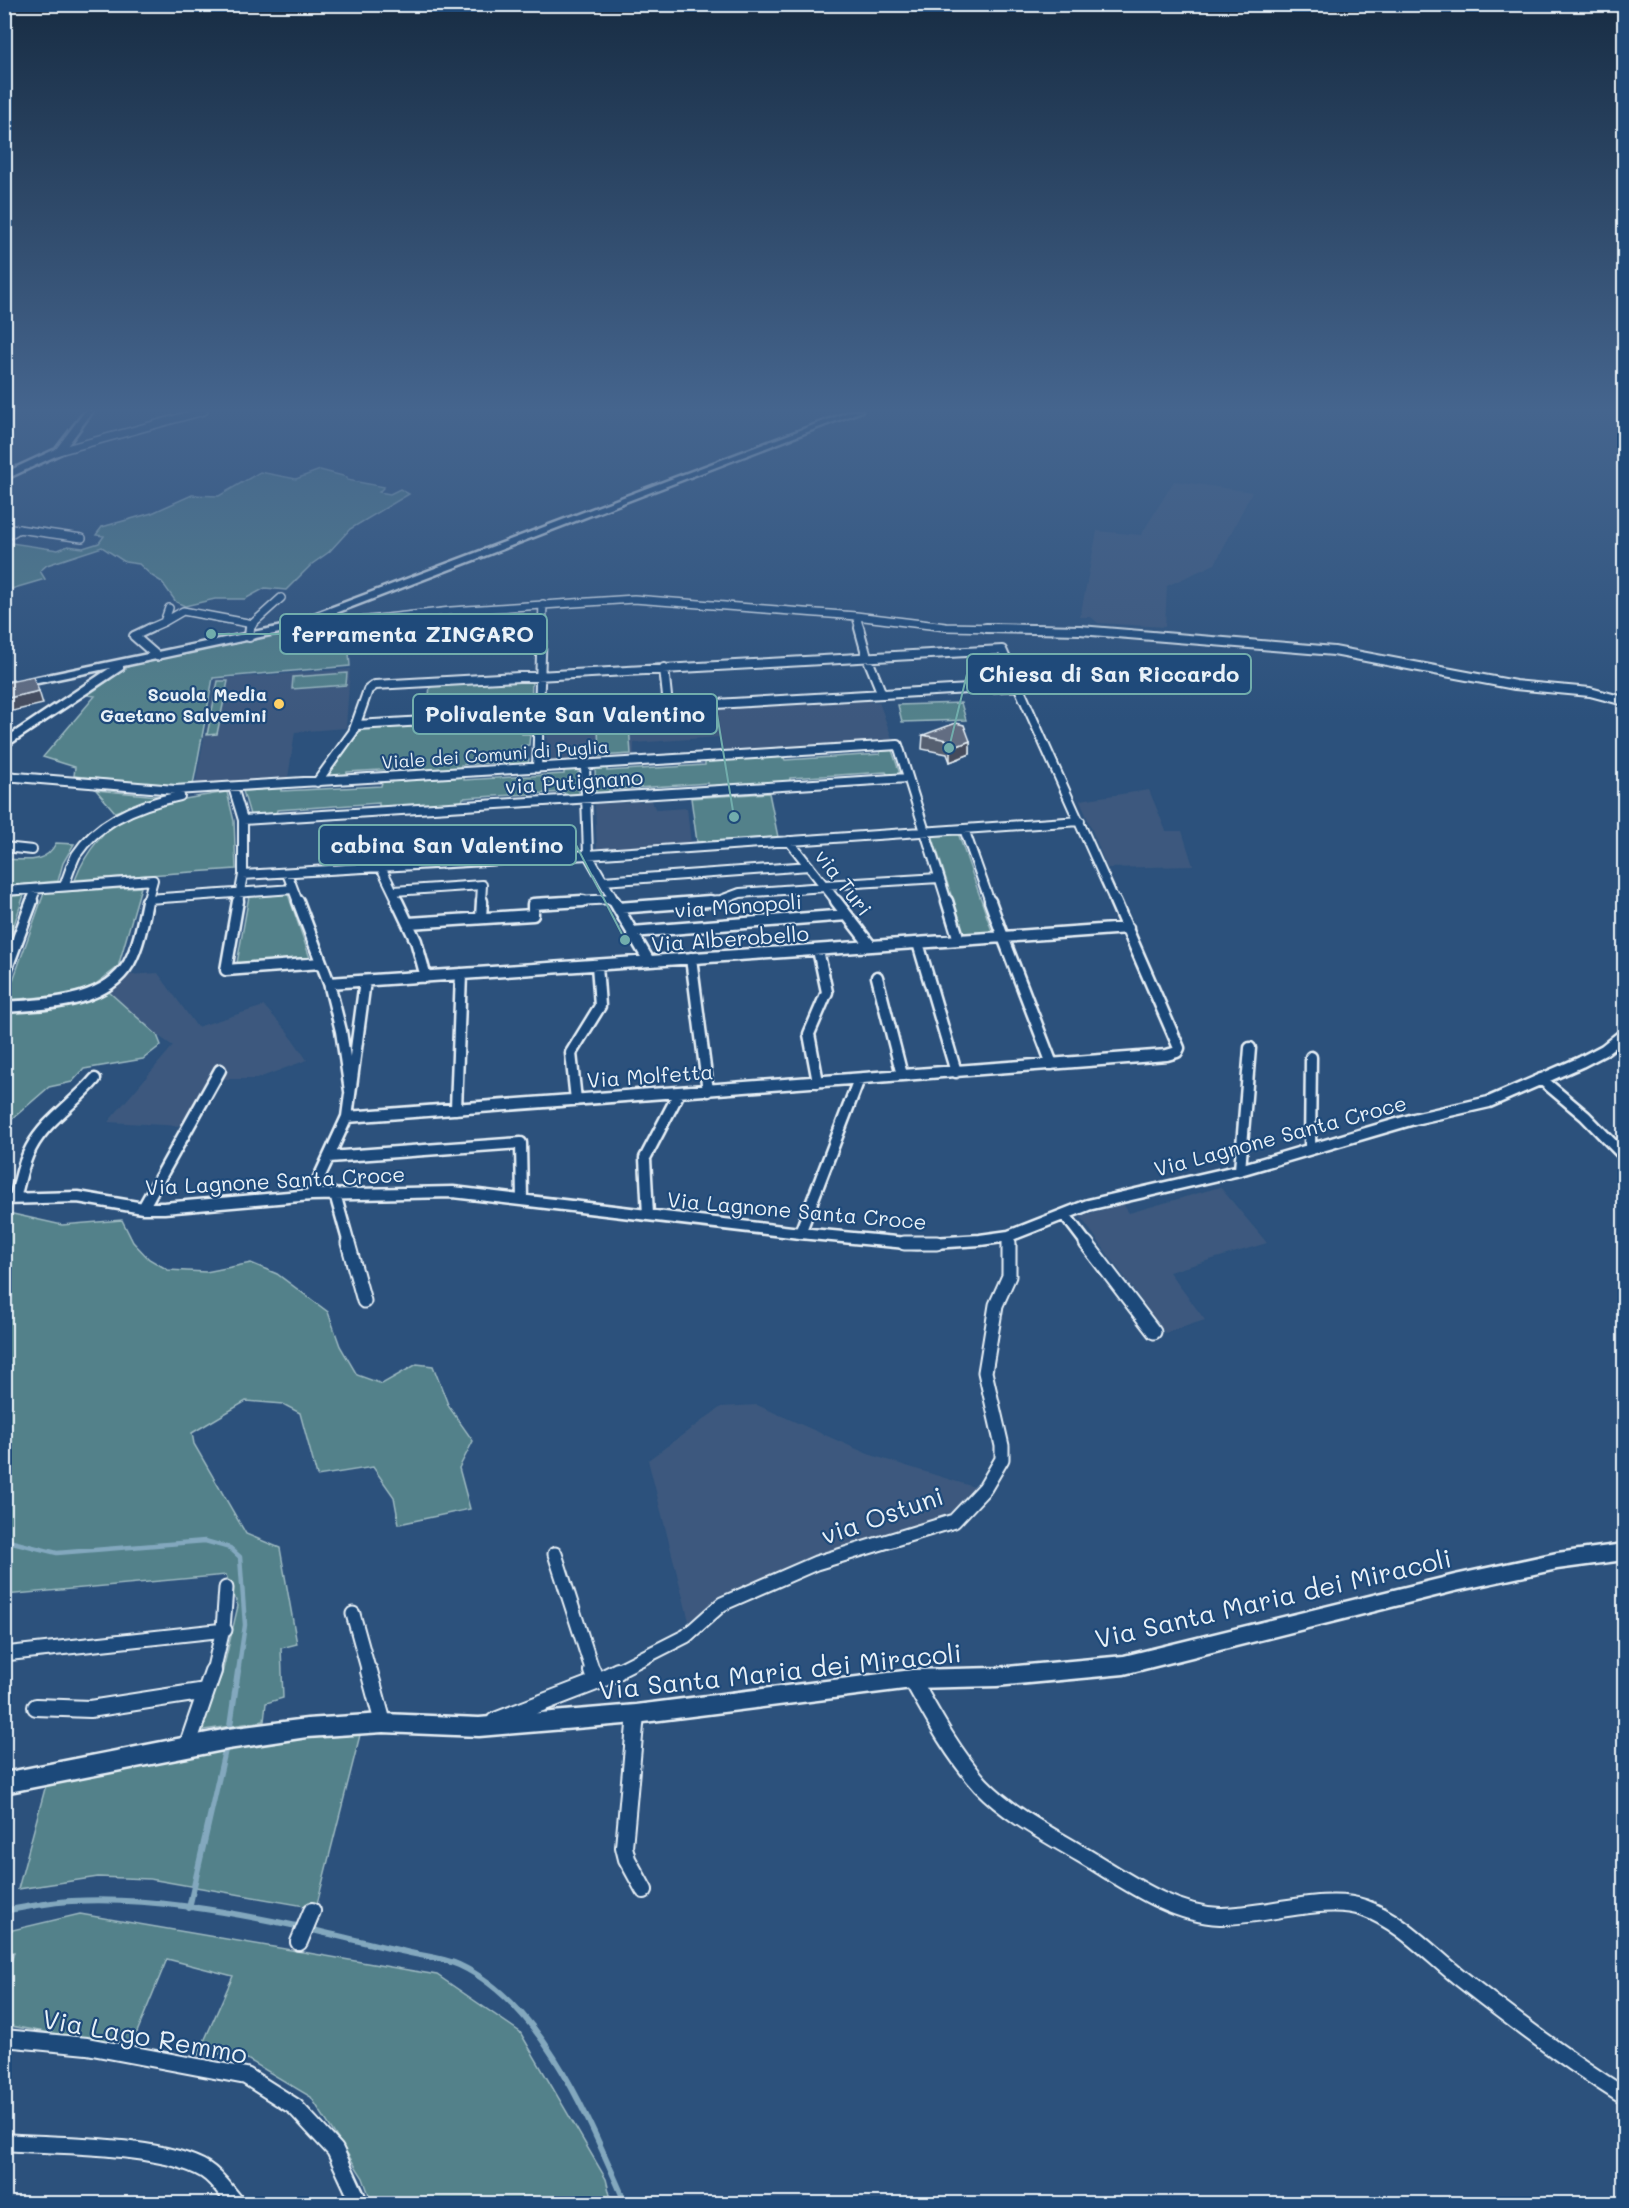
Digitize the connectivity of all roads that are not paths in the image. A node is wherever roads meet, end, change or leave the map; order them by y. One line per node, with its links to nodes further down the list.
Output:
1 (587, 514): 12 (main road)
2 (4, 527): 3 (street)
3 (19, 529): 4 (street); 5 (street)
4 (4, 538)
5 (82, 538)
6 (281, 598): 11 (street)
7 (543, 604): 9 (street); 12 (street); 18 (street)
8 (169, 608): 10 (street)
9 (856, 616): 15 (street); 22 (street)
10 (164, 622): 11 (street); 14 (street)
11 (252, 624): 13 (street)
12 (285, 629): 13 (main road)
13 (249, 636): 14 (main road)
14 (157, 656): 16 (main road)
15 (867, 657): 17 (street); 19 (street); 21 (street)
16 (127, 662): 20 (main road); 26 (main road)
17 (664, 668): 18 (street); 23 (street)
18 (541, 675): 24 (street); 25 (street)
19 (1020, 686): 21 (street); 35 (street)
20 (4, 687)
21 (882, 694): 23 (street)
22 (1624, 701)
23 (668, 706): 24 (street)
24 (539, 714): 25 (street); 28 (street)
25 (357, 725): 31 (street)
26 (4, 745)
27 (585, 765): 28 (street, Viale dei Comuni di Puglia); 30 (street, Viale dei Comuni di Puglia); 33 (street)
28 (537, 768): 31 (street, Viale dei Comuni di Puglia)
29 (4, 776): 32 (street, Viale dei Comuni di Puglia)
30 (908, 778): 33 (street, via Putignano); 37 (street, Viale dei Comuni di Puglia)
31 (317, 782): 32 (street, Viale dei Comuni di Puglia)
32 (233, 787): 34 (street); 48 (street)
33 (587, 799): 34 (street, via Putignano); 41 (street)
34 (243, 819): 45 (street)
35 (1080, 821): 36 (street); 60 (street)
36 (964, 829): 37 (street); 62 (street)
37 (924, 832): 38 (street); 46 (street, Viale dei Comuni di Puglia)
38 (789, 841): 41 (street); 42 (street, via Turi)
39 (4, 847): 40 (street)
40 (32, 850)
41 (588, 855): 43 (street); 47 (street)
42 (809, 866): 47 (street); 49 (street, via Turi)
43 (381, 867): 44 (street); 53 (street)
44 (287, 873): 45 (street); 51 (street)
45 (243, 875): 54 (street)
46 (939, 878): 49 (street); 63 (street, Viale dei Comuni di Puglia)
47 (603, 881): 56 (street)
48 (64, 886): 50 (street); 55 (street)
49 (824, 886): 56 (street); 57 (street, via Turi)
50 (36, 889): 52 (street); 72 (street)
51 (293, 889): 54 (street); 69 (street)
52 (4, 891)
53 (394, 891): 58 (street); 59 (street)
54 (242, 892): 55 (street); 69 (street)
55 (148, 898): 77 (street)
56 (616, 903): 58 (street); 61 (street)
57 (847, 915): 61 (street, via Monopoli); 65 (street, via Turi)
58 (481, 918): 59 (street)
59 (409, 923): 73 (street)
60 (1128, 928): 62 (street); 81 (street, Via Molfetta)
61 (632, 932): 68 (street)
62 (1003, 937): 63 (street, Via Alberobello); 81 (street)
63 (959, 940): 64 (street, Via Alberobello)
64 (918, 943): 65 (street, Via Alberobello); 83 (street)
65 (871, 946): 66 (street, Via Alberobello)
66 (818, 950): 67 (street, Via Alberobello); 88 (street)
67 (691, 958): 68 (street, Via Alberobello); 89 (street)
68 (649, 961): 70 (street, Via Alberobello)
69 (321, 963): 76 (street)
70 (597, 965): 71 (street, Via Alberobello); 92 (street)
71 (460, 974): 73 (street, Via Alberobello); 93 (street)
72 (4, 976)
73 (426, 976): 75 (street, Via Alberobello)
74 (877, 977): 84 (street)
75 (364, 981): 76 (street, Via Alberobello); 90 (street)
76 (329, 983): 90 (street)
77 (4, 1006)
78 (1624, 1034): 87 (street, Via Lagnone Santa Croce)
79 (1250, 1048): 98 (street)
80 (1311, 1057): 95 (street)
81 (1052, 1064): 83 (street, Via Molfetta)
82 (220, 1070): 103 (street)
83 (956, 1072): 84 (street, Via Molfetta)
84 (902, 1075): 86 (street, Via Molfetta)
85 (95, 1079): 101 (street)
86 (859, 1079): 88 (street, Via Molfetta); 106 (street)
87 (1541, 1079): 95 (street, Via Lagnone Santa Croce); 96 (street)
88 (818, 1082): 89 (street, Via Molfetta)
89 (708, 1090): 91 (street, Via Molfetta)
90 (350, 1091): 94 (street)
91 (679, 1093): 92 (street, Via Molfetta); 104 (street)
92 (576, 1100): 93 (street, Via Molfetta)
93 (456, 1109): 94 (street, Via Molfetta)
94 (347, 1117): 97 (street)
95 (1310, 1149): 98 (street, Via Lagnone Santa Croce)
96 (1624, 1156)
97 (329, 1157): 100 (street); 102 (street)
98 (1240, 1170): 105 (street, Via Lagnone Santa Croce)
99 (335, 1194): 100 (street, Via Lagnone Santa Croce); 102 (street, Via Lagnone Santa Croce); 108 (street)
100 (311, 1195): 103 (street, Via Lagnone Santa Croce)
101 (10, 1198): 103 (street, Via Lagnone Santa Croce)
102 (522, 1200): 104 (street, Via Lagnone Santa Croce)
103 (143, 1208)
104 (648, 1215): 106 (street, Via Lagnone Santa Croce)
105 (1065, 1215): 107 (street, Via Lagnone Santa Croce); 109 (street)
106 (800, 1233): 107 (street, Via Lagnone Santa Croce)
107 (1009, 1236): 117 (street, via Ostuni)
108 (364, 1302)
109 (1154, 1332)
110 (1624, 1552): 116 (main road, Via Santa Maria dei Miracoli)
111 (555, 1554): 117 (street)
112 (226, 1588): 114 (street)
113 (353, 1614): 121 (street)
114 (225, 1630): 115 (street); 118 (street)
115 (4, 1654)
116 (912, 1679): 120 (main road, Via Santa Maria dei Miracoli); 129 (street)
117 (596, 1682): 122 (street, via Ostuni)
118 (206, 1691): 119 (street); 123 (street)
119 (36, 1707)
120 (636, 1714): 122 (main road, Via Santa Maria dei Miracoli); 125 (street)
121 (383, 1723): 122 (main road, Via Santa Maria dei Miracoli); 123 (main road, Via Santa Maria dei Miracoli)
122 (479, 1727)
123 (187, 1747): 124 (main road, Via Santa Maria dei Miracoli)
124 (4, 1783)
125 (644, 1890)
126 (312, 1911): 127 (street)
127 (299, 1942)
128 (4, 2038): 132 (street, Via Lago Remmo)
129 (1624, 2096)
130 (4, 2142): 131 (street)
131 (237, 2204)
132 (360, 2204)

